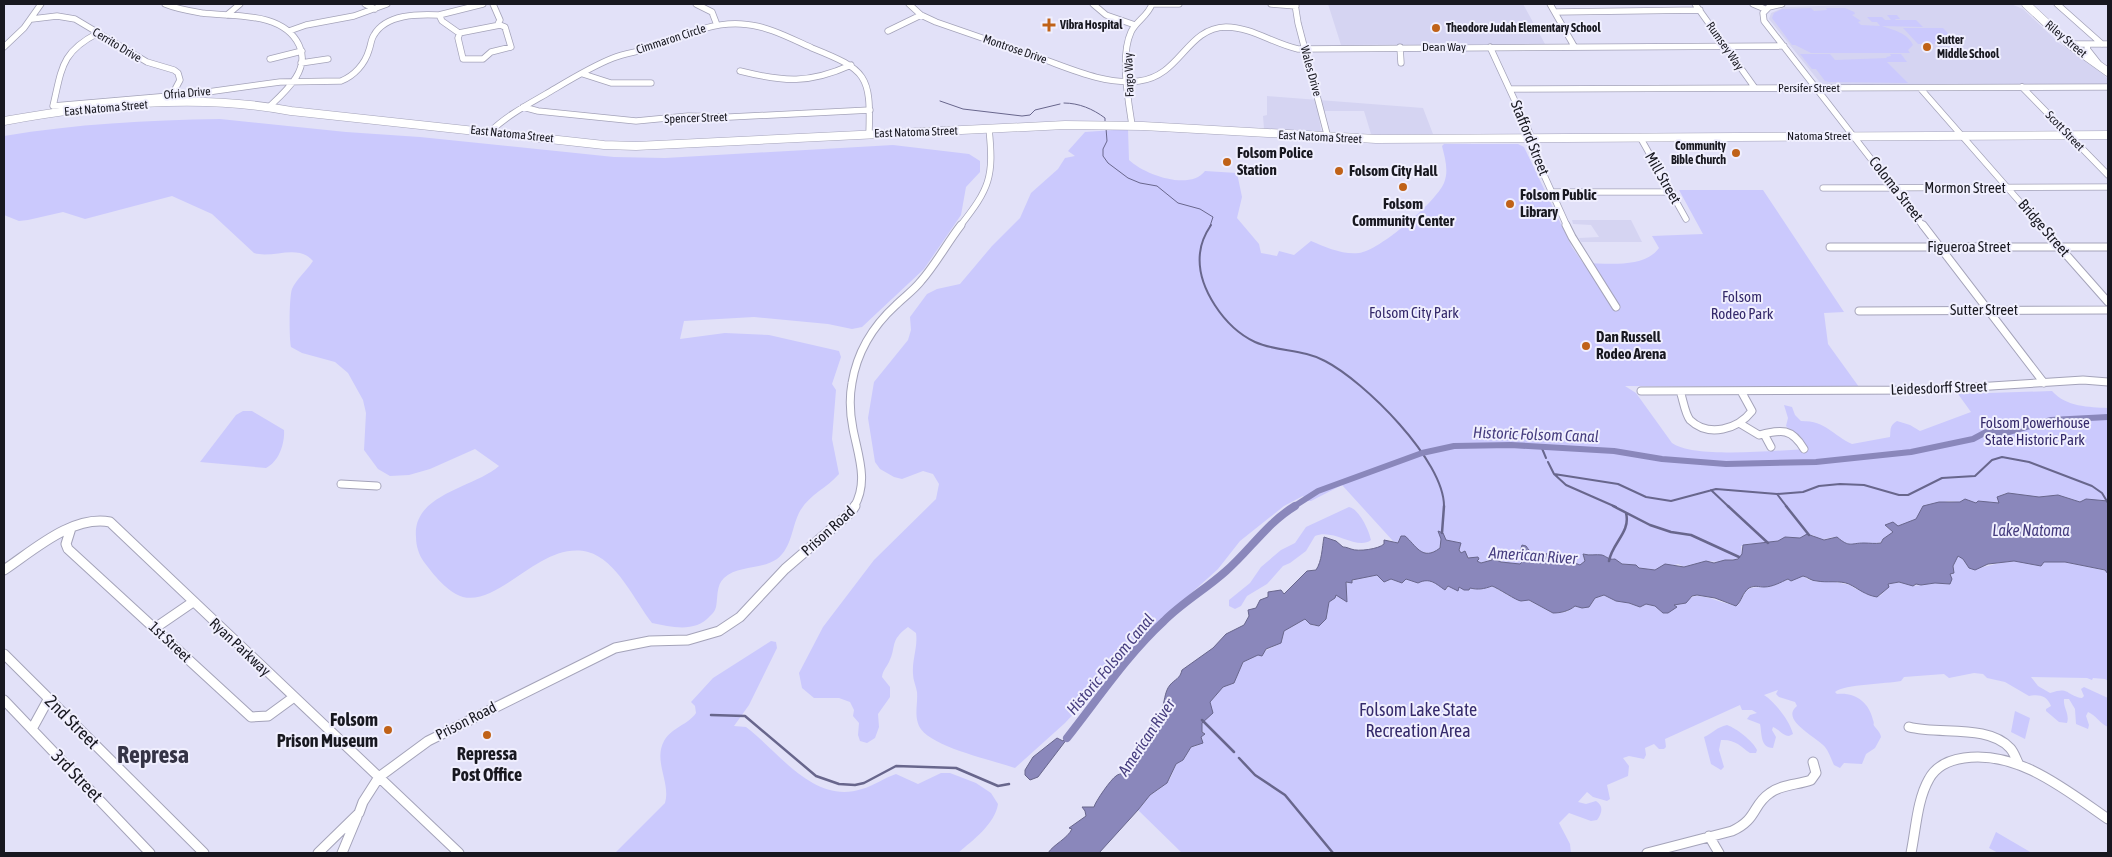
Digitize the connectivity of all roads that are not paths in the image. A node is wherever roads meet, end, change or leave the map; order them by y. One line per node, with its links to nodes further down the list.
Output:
1 (41, 4): 30 (street)
2 (165, 4): 26 (street)
3 (240, 4): 26 (street)
4 (365, 4): 22 (street)
5 (387, 4): 22 (street)
6 (483, 4): 27 (street, Ofria Drive)
7 (493, 4): 31 (street)
8 (696, 4): 32 (street)
9 (909, 4): 28 (street, Montrose Drive)
10 (1093, 4): 33 (street)
11 (1152, 4): 12 (street); 33 (street, Fargo Way)
12 (1179, 4)
13 (1271, 4): 21 (street)
14 (1550, 4): 25 (street)
15 (1695, 4): 24 (street, Rumsey Way)
16 (1752, 4): 23 (street)
17 (1782, 4): 23 (street)
18 (2018, 4): 29 (main road)
19 (2026, 4): 29 (main road, Riley Street)
20 (2057, 4): 40 (street)
21 (1295, 5): 47 (street, Wales Drive)
22 (376, 9): 34 (street)
23 (1765, 9): 44 (street, Coloma Street)
24 (1700, 10): 25 (street); 43 (street, Rumsey Way)
25 (1555, 12): 42 (street)
26 (227, 15): 34 (street)
27 (439, 15): 37 (street); 59 (street, Ofria Drive)
28 (921, 15): 35 (street); 58 (street, Montrose Drive)
29 (2040, 17): 38 (main road, Riley Street)
30 (32, 19): 36 (street, Cerrito Drive); 45 (street)
31 (498, 24): 37 (street); 37 (street)
32 (717, 25): 53 (street, Cimmaron Circle); 57 (street, Cimmaron Circle)
33 (1135, 25): 58 (street, Fargo Way)
34 (288, 31): 48 (street)
35 (888, 31)
36 (98, 33): 67 (street, Cerrito Drive); 67 (street, Ofria Drive)
37 (460, 33)
38 (2069, 44): 39 (street); 54 (main road, Riley Street)
39 (2088, 44): 40 (street); 54 (street)
40 (2105, 44)
41 (1490, 46): 42 (street, Dean Way); 46 (street, Dean Way); 66 (street, Stafford Street)
42 (1574, 46): 43 (street, Dean Way)
43 (1724, 46): 44 (street, Dean Way); 62 (street, Rumsey Way)
44 (1784, 46): 63 (street, Coloma Street)
45 (4, 47)
46 (1400, 47): 47 (street, Dean Way); 52 (street)
47 (1305, 48): 58 (street, Dean Way); 81 (street, Wales Drive)
48 (302, 52): 49 (street); 51 (street)
49 (270, 59)
50 (328, 59): 51 (street)
51 (301, 63): 59 (street)
52 (1401, 63)
53 (851, 65): 55 (street); 70 (street, Cimmaron Circle)
54 (2099, 65): 56 (main road, Riley Street)
55 (740, 71)
56 (2108, 72)
57 (583, 74): 60 (street); 69 (street, Cimmaron Circle)
58 (1127, 80): 72 (street, Fargo Way)
59 (293, 82): 67 (street, Ofria Drive); 68 (street)
60 (652, 83)
61 (2108, 87): 65 (street, Persifer Street)
62 (1755, 88): 63 (street, Persifer Street); 66 (street, Persifer Street)
63 (1818, 88): 64 (street, Persifer Street); 79 (street, Coloma Street)
64 (1920, 88): 65 (street, Persifer Street); 76 (street, Bridge Street)
65 (2022, 88): 77 (street, Scott Street)
66 (1510, 89): 82 (street, Stafford Street)
67 (172, 95)
68 (270, 106): 71 (main road, East Natoma Street); 74 (main road, East Natoma Street)
69 (523, 107): 70 (street, Spencer Street); 74 (street, Cimmaron Circle)
70 (870, 110): 75 (street, Cimmaron Circle)
71 (4, 121)
72 (1127, 125): 73 (main road, East Natoma Street); 81 (main road, East Natoma Street)
73 (989, 129): 75 (main road, East Natoma Street); 123 (street, Prison Road)
74 (490, 132): 75 (main road, East Natoma Street)
75 (869, 134)
76 (1962, 135): 77 (main road, Natoma Street); 79 (main road, Natoma Street); 87 (street, Bridge Street)
77 (2069, 135): 78 (main road, Natoma Street); 83 (street, Scott Street)
78 (2108, 135)
79 (1854, 136): 80 (main road, Natoma Street); 86 (street, Coloma Street)
80 (1640, 137): 82 (main road, Natoma Street); 89 (street, Mill Street)
81 (1328, 138): 82 (main road, East Natoma Street)
82 (1530, 139): 88 (street, Stafford Street)
83 (2108, 175)
84 (2108, 187): 87 (street, Mormon Street)
85 (1822, 188): 86 (street, Mormon Street)
86 (1895, 188): 87 (street, Mormon Street); 91 (street, Coloma Street)
87 (2010, 188): 93 (street, Bridge Street)
88 (1551, 192): 89 (street); 96 (street, Stafford Street)
89 (1672, 192): 90 (street, Mill Street)
90 (1686, 219)
91 (1940, 246): 92 (street, Figueroa Street); 93 (street, Figueroa Street); 97 (street, Coloma Street)
92 (1830, 247)
93 (2061, 247): 94 (street, Figueroa Street); 95 (street, Bridge Street)
94 (2108, 247)
95 (2108, 302)
96 (1616, 306)
97 (1990, 310): 98 (street, Sutter Street); 99 (street, Sutter Street); 101 (street, Coloma Street)
98 (2108, 310)
99 (1859, 311)
100 (2108, 382): 101 (street, Leidesdorff Street)
101 (2044, 383): 104 (street, Leidesdorff Street)
102 (1641, 391): 103 (street)
103 (1680, 391): 104 (street, Leidesdorff Street); 105 (street)
104 (1741, 391): 105 (street)
105 (1739, 423): 106 (street)
106 (1764, 434): 107 (street); 108 (street)
107 (1771, 447)
108 (1804, 449)
109 (341, 484): 110 (street)
110 (377, 486)
111 (71, 528): 112 (street, Ryan Parkway); 113 (street, Ryan Parkway); 114 (street, 1st Street)
112 (4, 570)
113 (193, 602): 114 (street); 116 (street, Ryan Parkway)
114 (155, 628): 116 (street, 1st Street)
115 (4, 654): 117 (street, 2nd Street)
116 (294, 697): 123 (street, Ryan Parkway)
117 (49, 698): 120 (street); 128 (street, 2nd Street)
118 (4, 700): 120 (street, 3rd Street)
119 (1909, 727): 122 (street)
120 (32, 729): 127 (street, 3rd Street)
121 (1814, 762): 126 (street)
122 (2019, 765): 125 (street); 134 (street)
123 (379, 777): 124 (street); 131 (street, Ryan Parkway)
124 (359, 813): 129 (street); 130 (street)
125 (2108, 819)
126 (1709, 836): 132 (street); 133 (street)
127 (150, 853)
128 (204, 853)
129 (318, 853)
130 (342, 853)
131 (459, 853)
132 (1647, 853)
133 (1719, 853)
134 (1910, 853)

